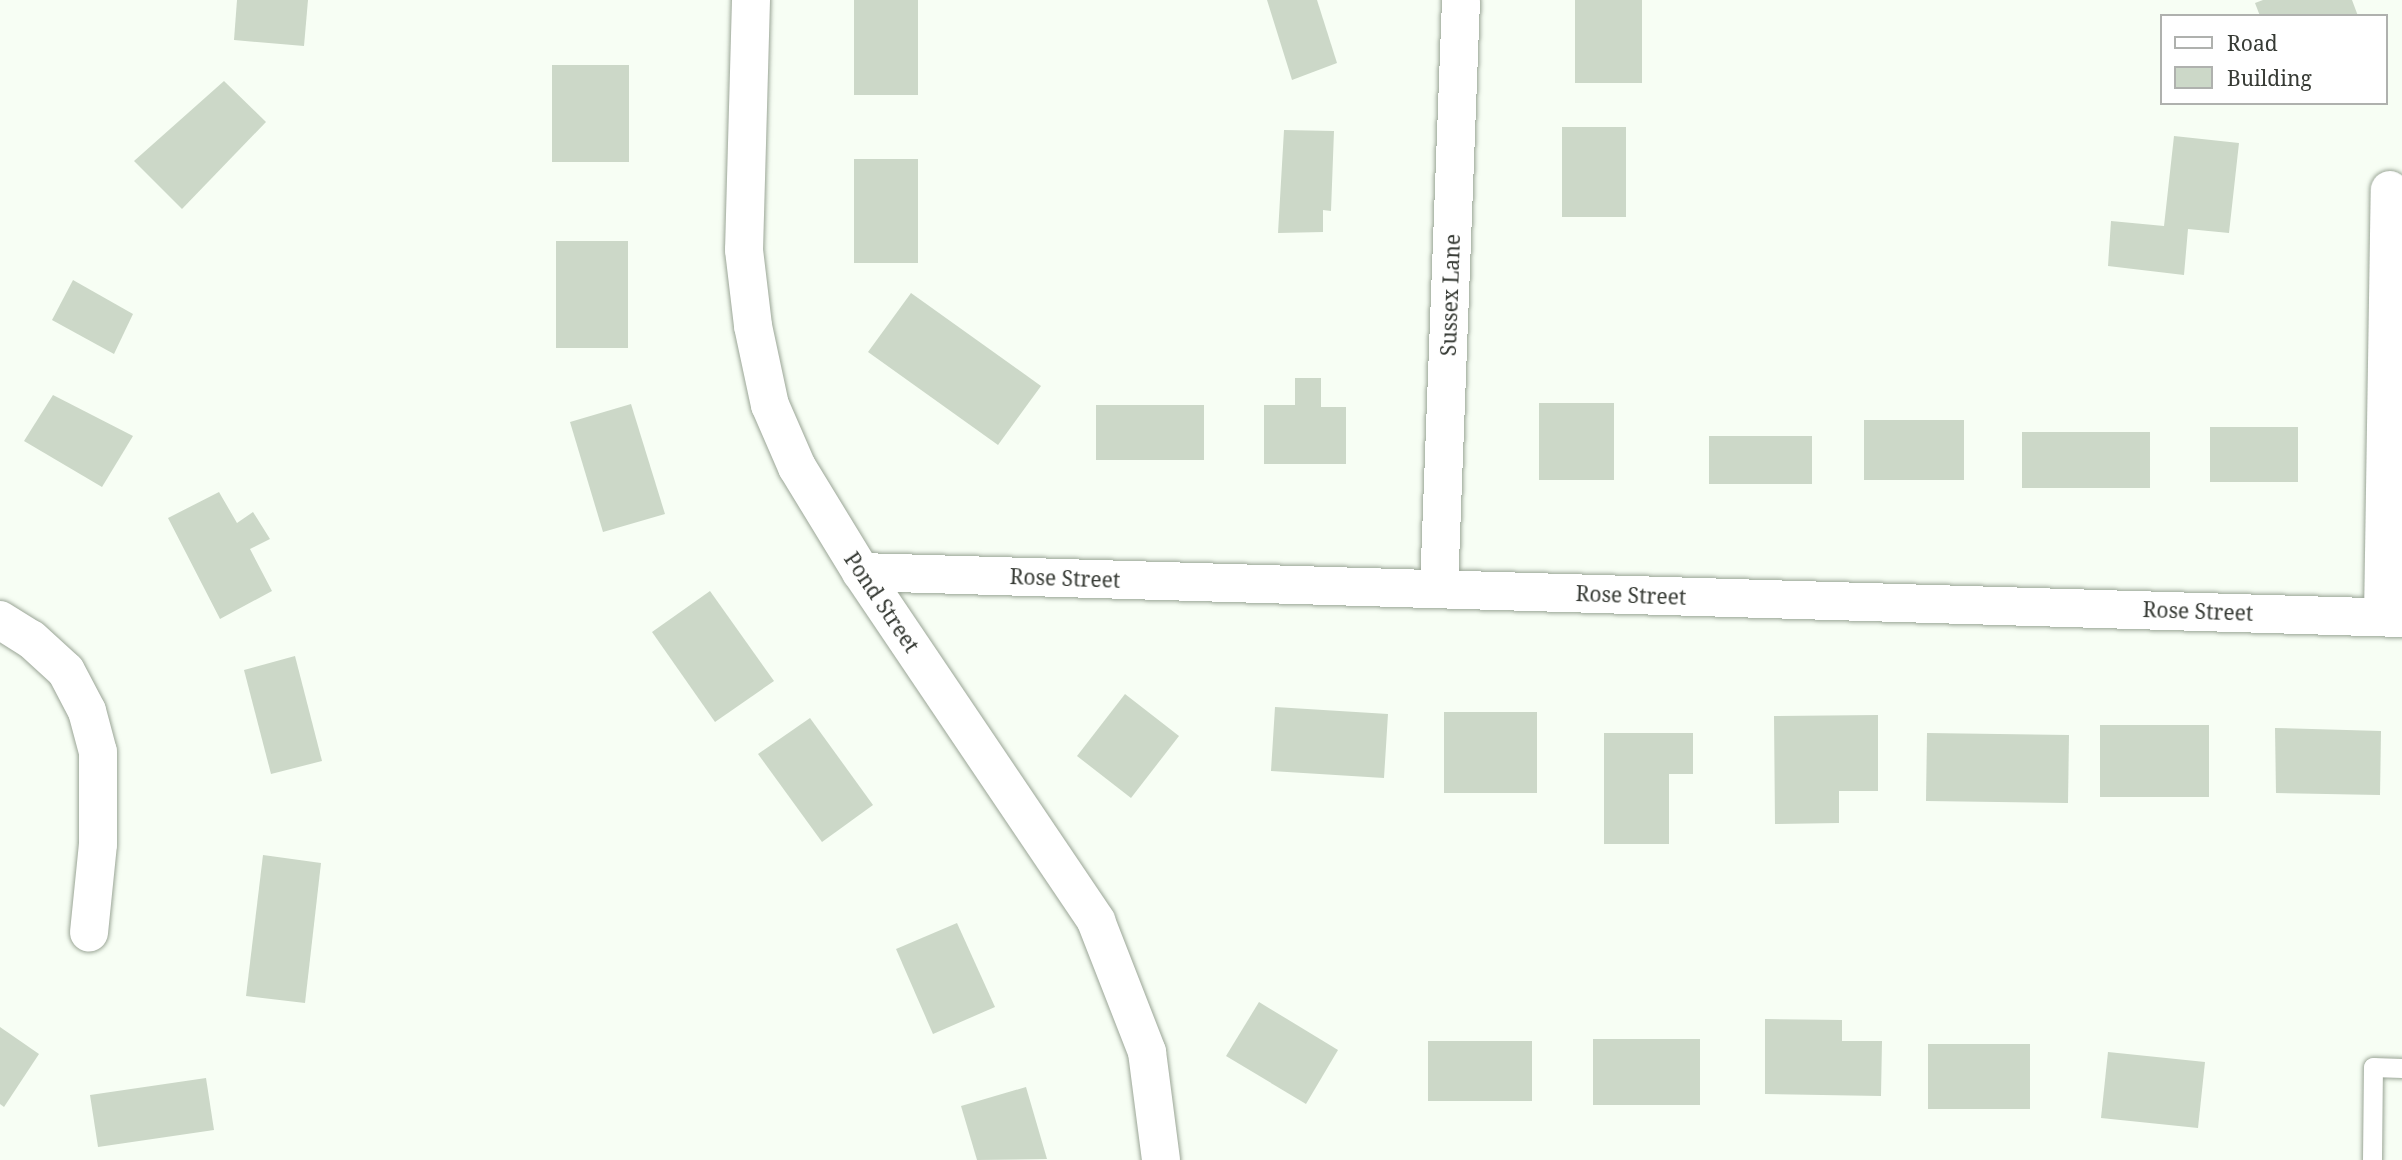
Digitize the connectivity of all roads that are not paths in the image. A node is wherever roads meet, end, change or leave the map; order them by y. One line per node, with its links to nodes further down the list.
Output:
1 (751, 0): 4 (street, Pond Street)
2 (1461, 0): 5 (street, Sussex Lane)
3 (2390, 190): 6 (street)
4 (861, 572): 5 (street, Rose Street); 10 (street, Pond Street)
5 (1439, 589): 6 (street, Rose Street)
6 (2393, 617)
7 (0, 620): 8 (street)
8 (89, 933)
9 (2402, 1068): 11 (lane)
10 (1161, 1160)
11 (2372, 1160)

